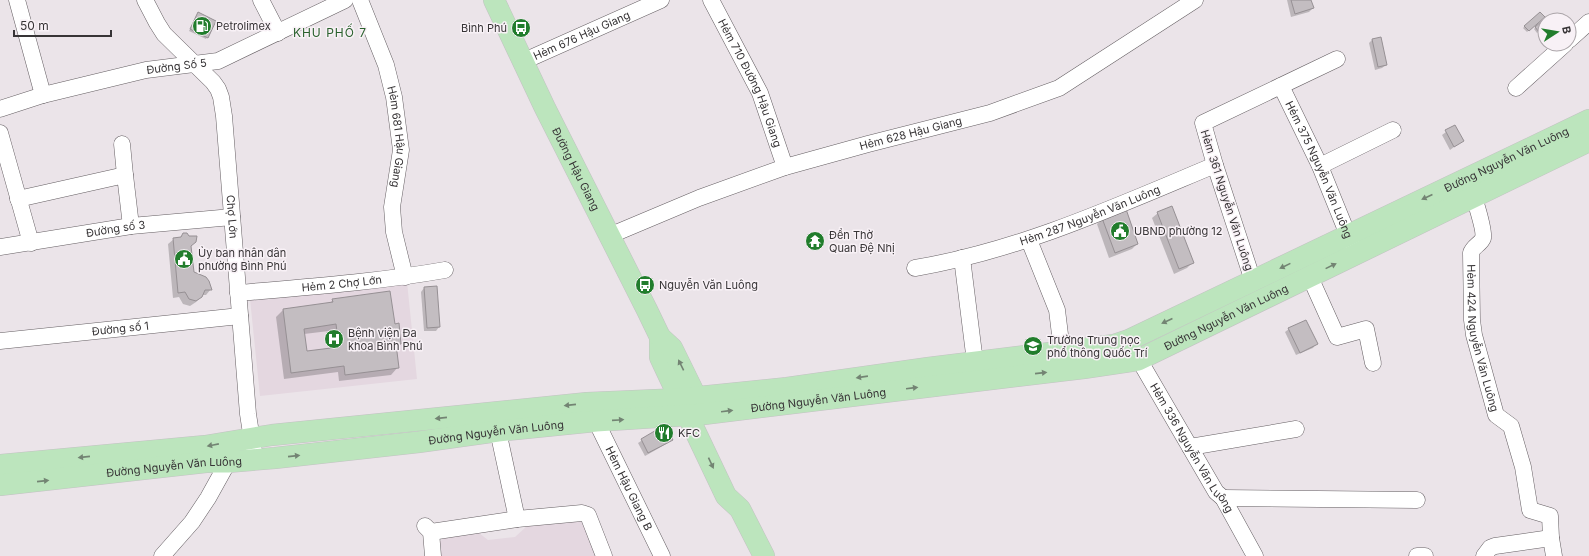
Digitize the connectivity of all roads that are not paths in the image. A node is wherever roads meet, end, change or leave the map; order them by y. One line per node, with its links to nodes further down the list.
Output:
1 (17, 0): 19 (street)
2 (145, 0): 16 (street, Chợ Lớn)
3 (261, 0): 11 (street)
4 (345, 0): 11 (street, Đường Số 5)
5 (360, 0): 43 (street, Hẻm 681 Hậu Giang)
6 (494, 0): 15 (main road, Đường Hậu Giang)
7 (661, 0): 15 (street, Hẻm 676 Hậu Giang)
8 (711, 0): 28 (street, Hẻm 710 Đường Hậu Giang)
9 (1195, 0): 28 (street, Hẻm 628 Hậu Giang)
10 (1589, 22): 12 (street)
11 (278, 33): 16 (street, Đường Số 5)
12 (1577, 33)
13 (1556, 52): 18 (street)
14 (1337, 59): 17 (street, Hẻm 361 Nguyễn Văn Luông)
15 (524, 61): 34 (main road, Đường Hậu Giang)
16 (194, 63): 19 (street, Đường Số 5); 32 (street, Chợ Lớn)
17 (1281, 86): 26 (street, Hẻm 361 Nguyễn Văn Luông); 27 (street, Hẻm 375 Nguyễn Văn Luông)
18 (1516, 88)
19 (44, 95): 20 (street, Đường Số 5)
20 (0, 109)
21 (1589, 120): 35 (main road, Đường Nguyễn Văn Luông, one-way to 35)
22 (1393, 130): 27 (street)
23 (0, 133): 31 (street)
24 (1589, 141): 30 (main road, Đường Nguyễn Văn Luông)
25 (122, 144): 29 (street)
26 (1215, 165): 36 (street, Hẻm 287 Nguyễn Văn Luông); 45 (street, Hẻm 361 Nguyễn Văn Luông)
27 (1320, 166): 35 (street, Hẻm 375 Nguyễn Văn Luông)
28 (786, 167): 34 (street, Hẻm 628 Hậu Giang)
29 (125, 175): 31 (street); 33 (street)
30 (1474, 196): 39 (main road, Đường Nguyễn Văn Luông); 66 (street, Hẻm 424 Nguyễn Văn Luông)
31 (18, 199): 37 (street)
32 (232, 218): 33 (street, Đường số 3); 46 (street, Chợ Lớn)
33 (131, 226): 37 (street, Đường số 3)
34 (611, 235): 54 (main road, Đường Hậu Giang)
35 (1348, 235): 39 (street, Hẻm 375 Nguyễn Văn Luông); 45 (main road, Đường Nguyễn Văn Luông, one-way to 45)
36 (1029, 240): 40 (street, Hẻm 287 Nguyễn Văn Luông); 50 (street)
37 (31, 243): 38 (street, Đường số 3)
38 (0, 247)
39 (1356, 254): 44 (main road, Đường Nguyễn Văn Luông, one-way to 39)
40 (962, 258): 41 (street, Hẻm 287 Nguyễn Văn Luông); 52 (street)
41 (915, 268)
42 (445, 270): 43 (street, Hẻm 2 Chợ Lớn)
43 (405, 277): 46 (street, Hẻm 2 Chợ Lớn)
44 (1310, 277): 51 (main road, Đường Nguyễn Văn Luông); 53 (street)
45 (1253, 281): 48 (main road, Đường Nguyễn Văn Luông, one-way to 48)
46 (238, 292): 47 (street, Chợ Lớn)
47 (240, 316): 49 (street, Đường số 1); 58 (street, Chợ Lớn)
48 (1129, 340): 50 (main road, Đường Nguyễn Văn Luông); 51 (street, Hẻm 336 Nguyễn Văn Luông)
49 (0, 341)
50 (1062, 351): 52 (main road, Đường Nguyễn Văn Luông)
51 (1138, 360): 54 (main road, Đường Nguyễn Văn Luông, one-way to 51); 59 (street, Hẻm 336 Nguyễn Văn Luông)
52 (975, 362): 54 (main road, Đường Nguyễn Văn Luông, one-way to 54)
53 (1373, 362)
54 (692, 406): 55 (main road, Đường Nguyễn Văn Luông, one-way to 54); 58 (main road, Đường Nguyễn Văn Luông, one-way to 58); 71 (main road, Đường Hậu Giang)
55 (596, 421): 57 (main road, Đường Nguyễn Văn Luông); 70 (street, Hẻm Hậu Giang B)
56 (1296, 429): 59 (street)
57 (498, 431): 60 (main road, Đường Nguyễn Văn Luông, one-way to 57); 65 (street)
58 (252, 438): 60 (street, Chợ Lớn); 62 (main road, Đường Nguyễn Văn Luông, one-way to 62)
59 (1190, 447): 63 (street, Hẻm 336 Nguyễn Văn Luông)
60 (255, 459): 61 (main road, Đường Nguyễn Văn Luông)
61 (228, 462): 62 (main road, Đường Nguyễn Văn Luông, one-way to 61); 67 (street)
62 (1, 471)
63 (1223, 498): 64 (street); 72 (street, Hẻm 336 Nguyễn Văn Luông)
64 (1417, 500)
65 (517, 519): 68 (street); 69 (street)
66 (1551, 538): 75 (street); 76 (street, Hẻm 424 Nguyễn Văn Luông)
67 (162, 556)
68 (433, 556)
69 (604, 556)
70 (662, 556)
71 (764, 556)
72 (1255, 556)
73 (1417, 556): 74 (street)
74 (1425, 556)
75 (1484, 556)
76 (1554, 556)

